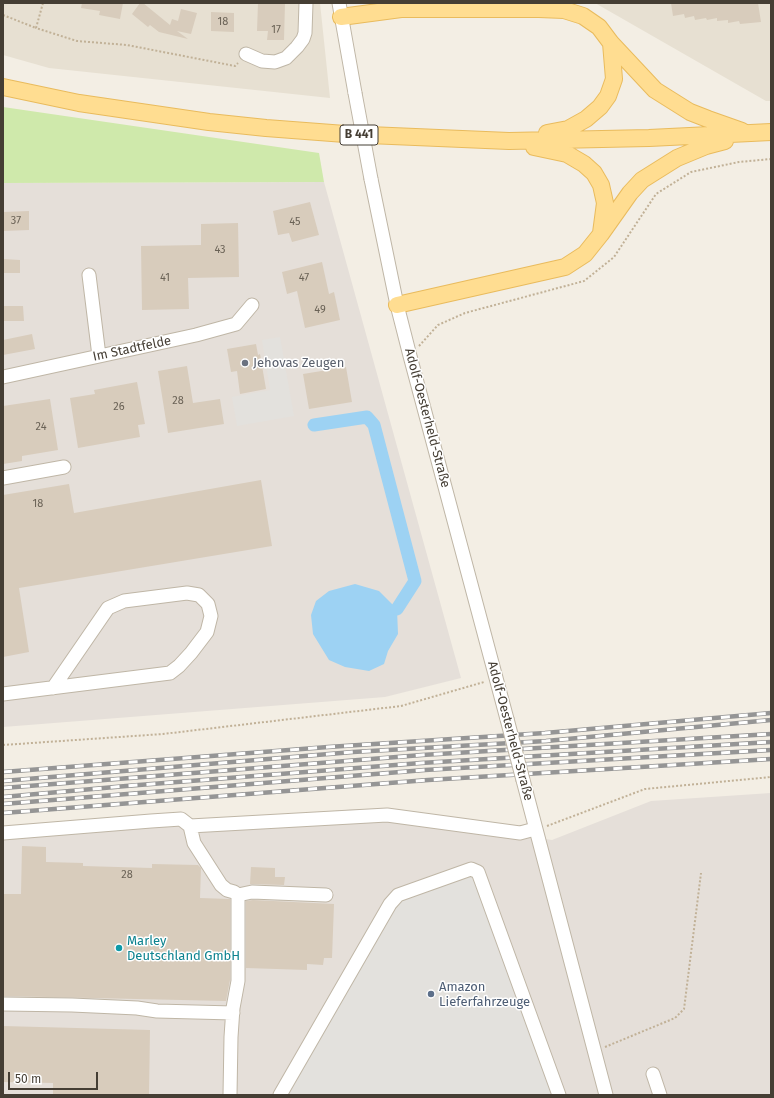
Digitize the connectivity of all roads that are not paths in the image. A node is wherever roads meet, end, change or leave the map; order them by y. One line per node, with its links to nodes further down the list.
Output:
1 (306, 3): 4 (street)
2 (340, 10): 3 (main road); 12 (street, Adolf-Oesterheld-Straße, bridge)
3 (612, 42): 7 (main road); 8 (main road)
4 (246, 54)
5 (3, 87): 8 (main road, B 441)
6 (771, 132): 7 (main road, B 441)
7 (751, 134): 8 (main road, B 441); 9 (main road)
8 (509, 141): 9 (main road)
9 (601, 234): 12 (main road)
10 (89, 275): 13 (street)
11 (252, 304): 13 (street, Im Stadtfelde)
12 (397, 305): 20 (street, Adolf-Oesterheld-Straße, bridge)
13 (99, 356): 14 (street, Im Stadtfelde)
14 (3, 377)
15 (64, 467): 16 (street)
16 (3, 478)
17 (52, 688): 17 (street); 18 (street)
18 (3, 694)
19 (190, 826): 20 (street); 21 (street); 22 (street)
20 (535, 829): 30 (street, Adolf-Oesterheld-Straße)
21 (3, 833)
22 (238, 895): 23 (street); 25 (street)
23 (326, 895)
24 (3, 1004): 25 (street)
25 (233, 1013): 27 (street)
26 (653, 1074): 31 (street)
27 (230, 1095)
28 (280, 1095): 29 (street)
29 (559, 1095)
30 (606, 1095)
31 (660, 1095)

